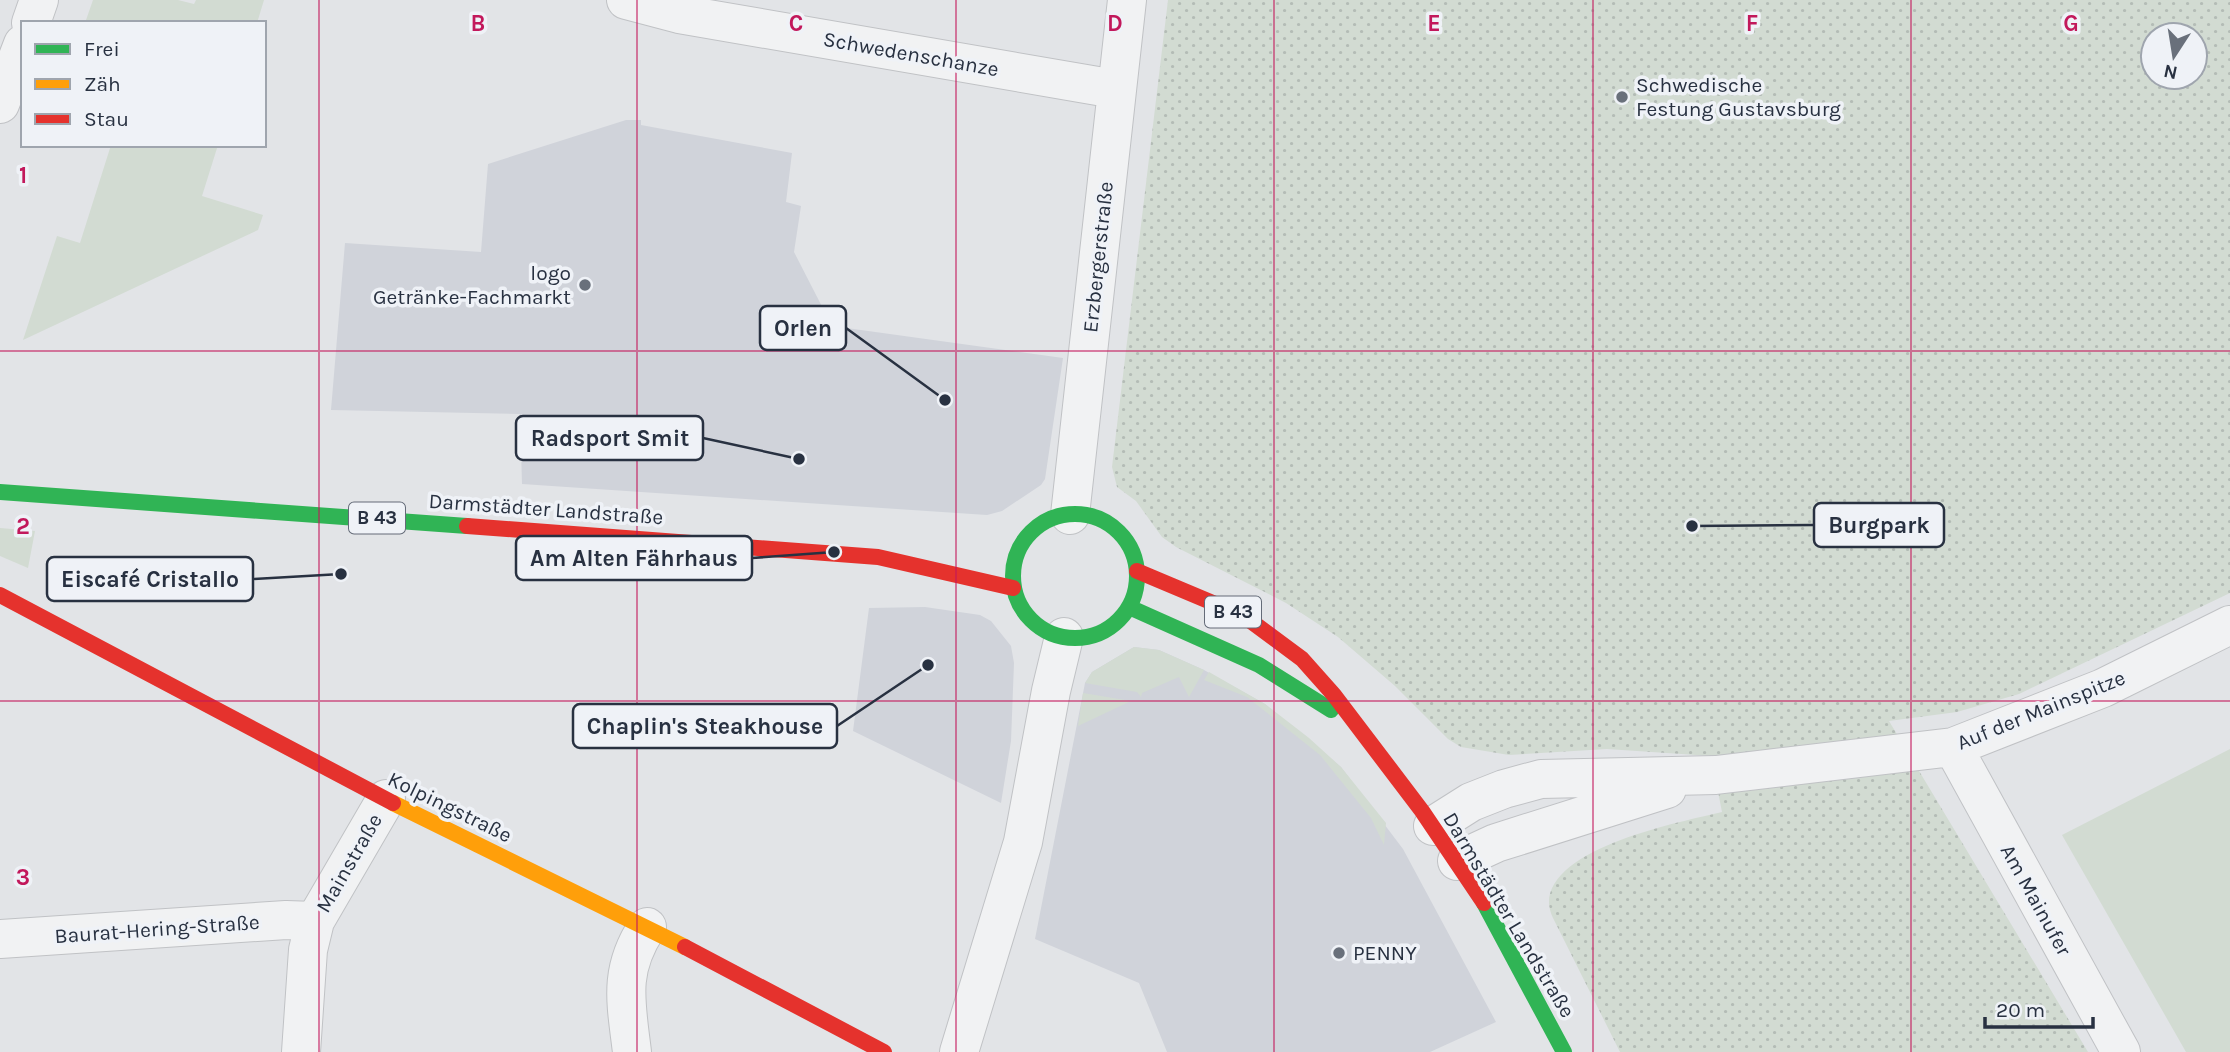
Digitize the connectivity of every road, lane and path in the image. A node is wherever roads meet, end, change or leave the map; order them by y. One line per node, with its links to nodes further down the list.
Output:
1 (39, 0): 4 (street)
2 (626, 0): 6 (street, Schwedenschanze)
3 (1127, 0): 6 (street, Erzbergerstraße)
4 (32, 21)
5 (21, 49): 7 (street)
6 (1115, 89): 9 (street, Erzbergerstraße)
7 (0, 104)
8 (0, 492): 11 (main road, Darmstädter Landstraße / B 43)
9 (1070, 514): 12 (main road); 13 (main road)
10 (934, 553): 11 (main road, Darmstädter Landstraße / B 43)
11 (878, 556): 13 (main road, Darmstädter Landstraße / B 43)
12 (1138, 572): 15 (main road); 18 (main road, Darmstädter Landstraße / B 43)
13 (1013, 588): 17 (main road)
14 (0, 595): 21 (main road, Kolpingstraße)
15 (1129, 607): 17 (main road); 18 (main road, Darmstädter Landstraße / B 43)
16 (2230, 625): 19 (street, Auf der Mainspitze)
17 (1064, 637): 30 (street)
18 (1363, 734): 22 (main road, Darmstädter Landstraße / B 43)
19 (1953, 747): 20 (street, Auf der Mainspitze); 32 (street, Am Mainufer)
20 (1716, 775): 22 (street, Auf der Mainspitze); 23 (street, Auf der Mainspitze)
21 (386, 799): 24 (street, Mainstraße); 25 (main road, Kolpingstraße)
22 (1433, 826): 23 (main road, Darmstädter Landstraße / B 43)
23 (1457, 861): 31 (main road, Darmstädter Landstraße / B 43)
24 (315, 921): 26 (street, Baurat-Hering-Straße); 27 (street, Mainstraße)
25 (647, 927): 28 (street); 29 (main road, Kolpingstraße)
26 (0, 939)
27 (300, 1052)
28 (632, 1052)
29 (884, 1052)
30 (959, 1052)
31 (1564, 1052)
32 (2121, 1052)

